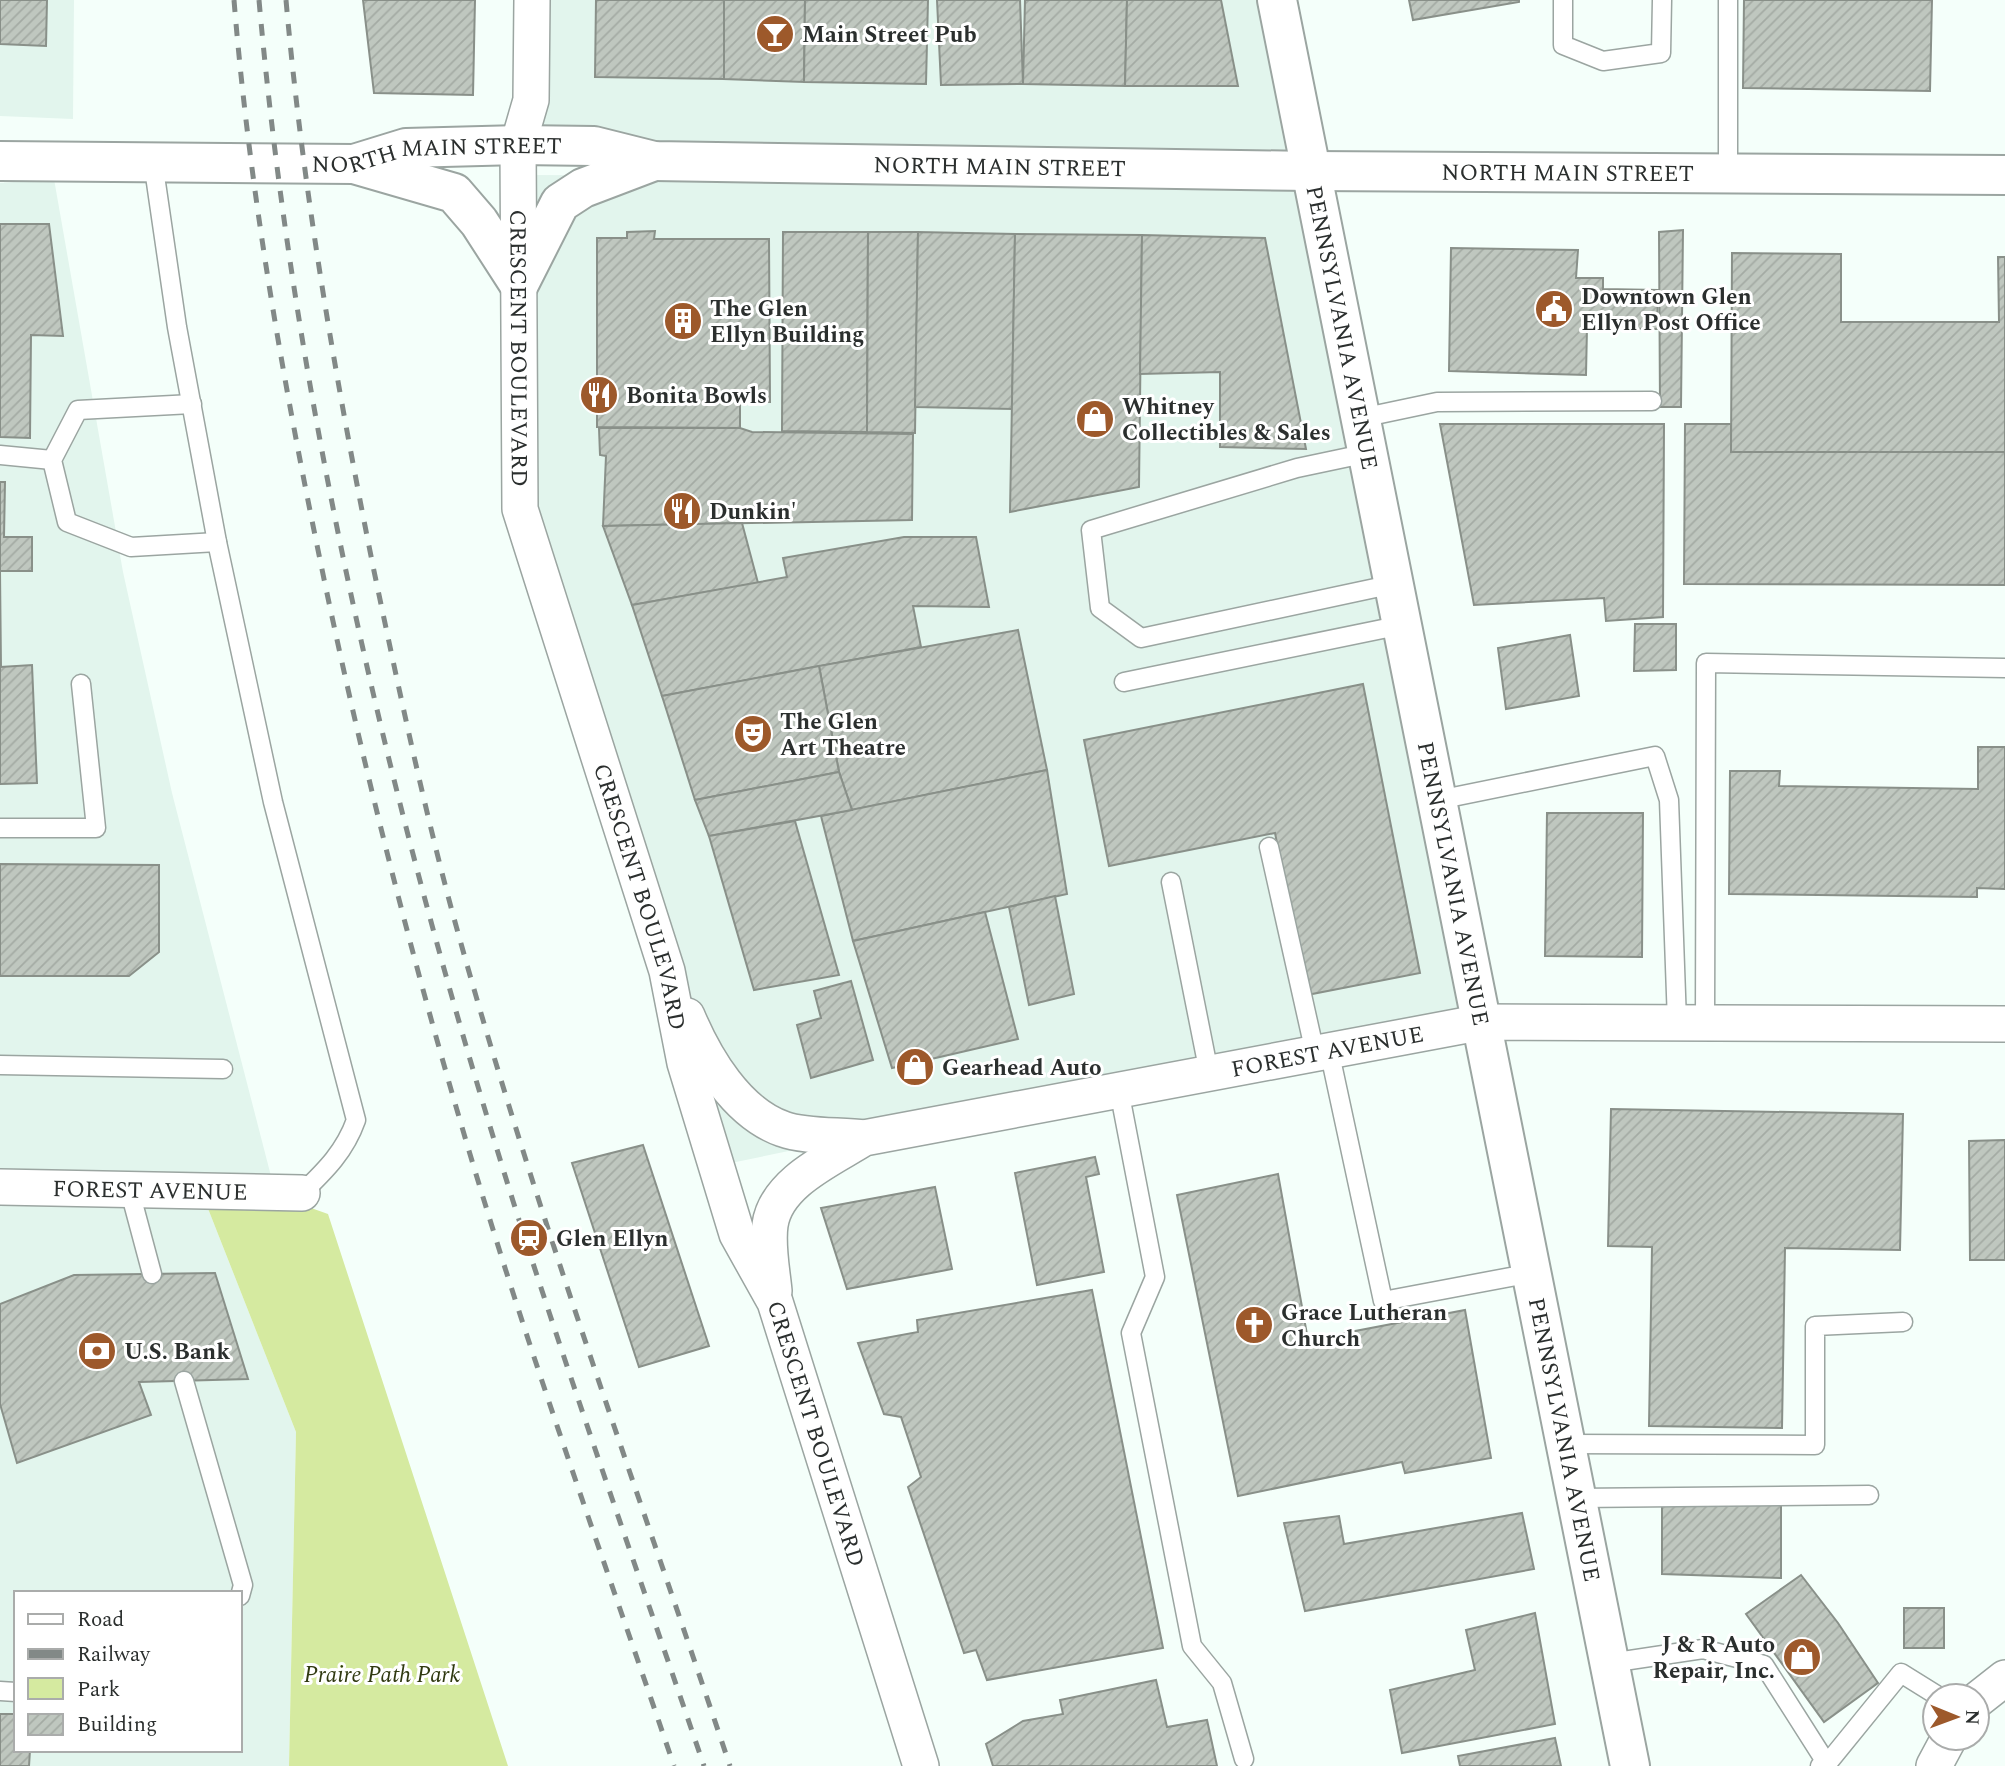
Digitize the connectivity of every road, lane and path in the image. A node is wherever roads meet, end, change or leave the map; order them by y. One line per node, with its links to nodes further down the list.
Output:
1 (533, 0): 6 (street, CRESCENT BOULEVARD)
2 (1277, 0): 11 (street, PENNSYLVANIA AVENUE)
3 (1563, 0): 4 (lane)
4 (1662, 0)
5 (1728, 0): 12 (lane)
6 (518, 145): 8 (street, NORTH MAIN STREET); 10 (street, NORTH MAIN STREET); 14 (street, CRESCENT BOULEVARD)
7 (0, 160): 9 (street, NORTH MAIN STREET)
8 (654, 161): 11 (street, NORTH MAIN STREET); 14 (street)
9 (153, 162): 10 (street, NORTH MAIN STREET); 16 (lane)
10 (354, 164): 14 (street)
11 (1311, 171): 12 (street, NORTH MAIN STREET); 17 (street, PENNSYLVANIA AVENUE)
12 (1728, 173): 13 (street, NORTH MAIN STREET)
13 (2005, 175)
14 (519, 284): 30 (street, CRESCENT BOULEVARD)
15 (1652, 401): 17 (lane)
16 (192, 404): 19 (lane); 20 (lane)
17 (1364, 436): 21 (street, PENNSYLVANIA AVENUE); 21 (lane)
18 (0, 455): 19 (lane)
19 (52, 460): 20 (lane)
20 (217, 542): 42 (lane)
21 (1394, 584): 22 (street, PENNSYLVANIA AVENUE)
22 (1402, 625): 24 (lane); 26 (street, PENNSYLVANIA AVENUE)
23 (2005, 668): 32 (lane)
24 (1124, 682)
25 (81, 684): 27 (lane)
26 (1437, 800): 31 (street, PENNSYLVANIA AVENUE); 32 (lane)
27 (0, 828)
28 (1269, 848): 34 (lane)
29 (1171, 882): 37 (lane)
30 (667, 971): 39 (street); 45 (street, CRESCENT BOULEVARD)
31 (1483, 1022): 32 (street, FOREST AVENUE); 34 (street, FOREST AVENUE); 43 (street, PENNSYLVANIA AVENUE)
32 (1691, 1023): 33 (street, FOREST AVENUE)
33 (2005, 1024)
34 (1322, 1052): 37 (street, FOREST AVENUE); 43 (lane)
35 (0, 1065): 36 (lane)
36 (223, 1069)
37 (1209, 1073): 38 (street, FOREST AVENUE)
38 (1119, 1090): 39 (street, FOREST AVENUE); 56 (lane)
39 (864, 1138): 45 (street, FOREST AVENUE)
40 (0, 1187): 41 (street, FOREST AVENUE)
41 (129, 1188): 42 (street, FOREST AVENUE); 44 (lane)
42 (302, 1193)
43 (1532, 1273): 48 (street, PENNSYLVANIA AVENUE)
44 (152, 1274)
45 (775, 1302): 58 (street, CRESCENT BOULEVARD)
46 (1903, 1322): 48 (lane)
47 (184, 1381): 51 (lane)
48 (1566, 1444): 50 (street, PENNSYLVANIA AVENUE)
49 (1869, 1495): 50 (lane)
50 (1577, 1498): 52 (street, PENNSYLVANIA AVENUE)
51 (241, 1591)
52 (1609, 1663): 57 (lane); 59 (street, PENNSYLVANIA AVENUE)
53 (2005, 1678): 55 (street)
54 (1921, 1686): 57 (lane)
55 (1991, 1689)
56 (1244, 1759)
57 (1824, 1765)
58 (921, 1766)
59 (1630, 1766)

